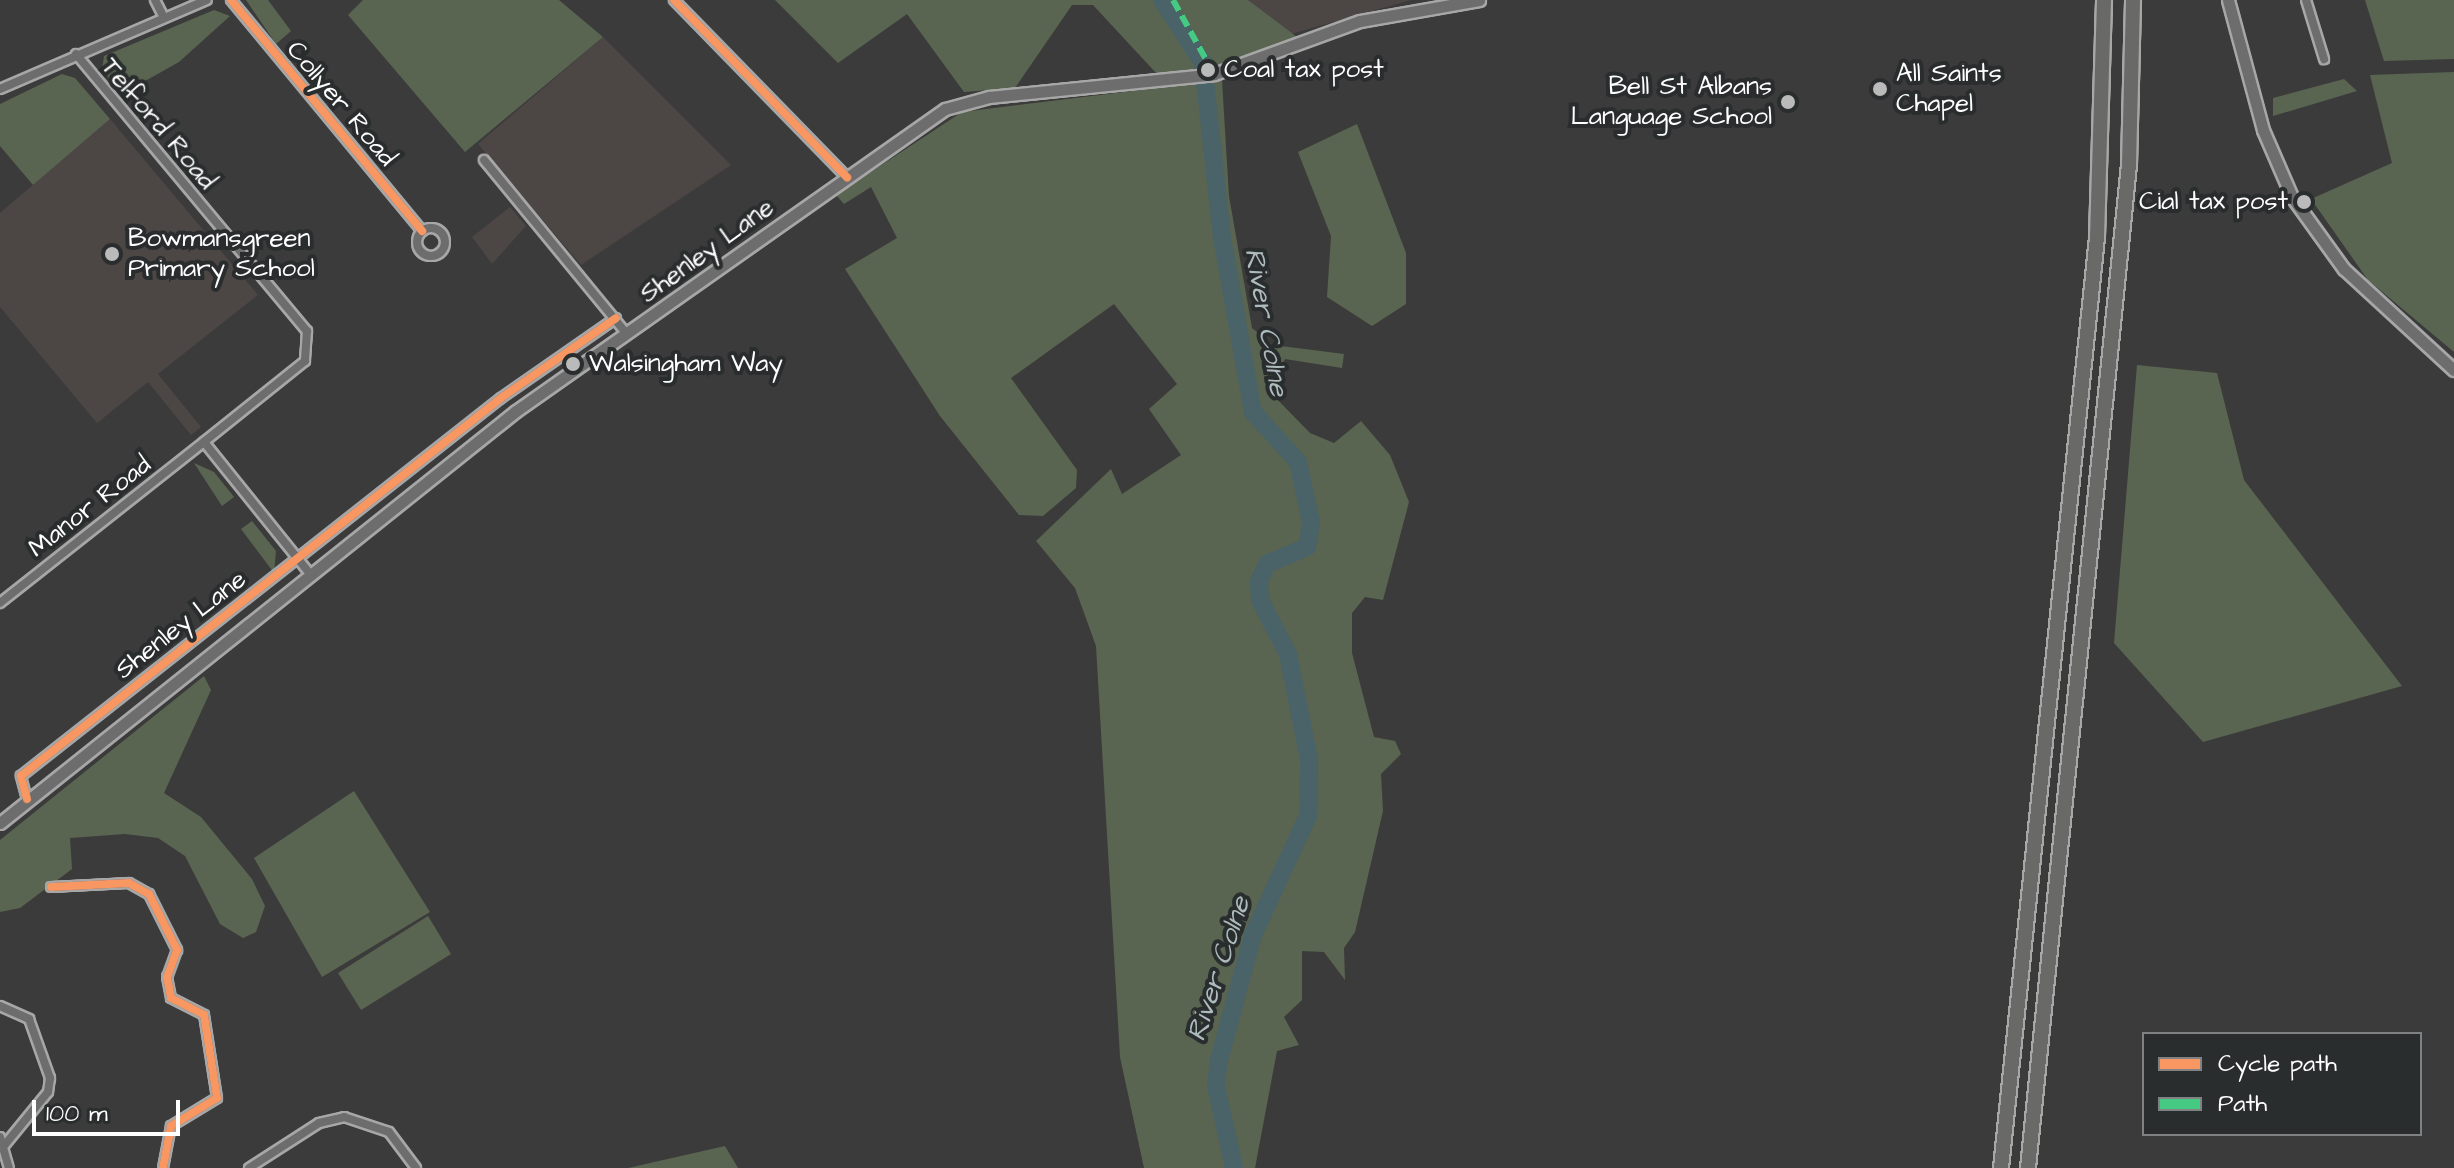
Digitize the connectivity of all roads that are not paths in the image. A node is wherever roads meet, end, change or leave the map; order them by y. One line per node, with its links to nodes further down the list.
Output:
1 (155, 0): 10 (street)
2 (207, 0): 10 (street)
3 (231, 0): 16 (street, Collyer Road)
4 (674, 0): 15 (street)
5 (1479, 0): 15 (main road, Shenley Lane)
6 (2104, 0): 34 (highway)
7 (2133, 0): 35 (highway)
8 (2228, 0): 19 (main road)
9 (2306, 0): 12 (street)
10 (164, 18): 11 (street)
11 (76, 54): 13 (street); 20 (street, Telford Road)
12 (2324, 59)
13 (0, 89)
14 (484, 160): 17 (street)
15 (847, 177): 18 (main road, Shenley Lane)
16 (422, 231)
17 (616, 318): 18 (street); 21 (street, Shenley Lane)
18 (627, 334): 22 (main road, Shenley Lane)
19 (2454, 370)
20 (204, 442): 21 (street); 23 (street, Manor Road)
21 (299, 561): 22 (street); 24 (street, Shenley Lane)
22 (311, 575): 24 (main road, Shenley Lane)
23 (0, 603)
24 (27, 799): 25 (main road, Shenley Lane)
25 (0, 823)
26 (51, 887): 31 (street)
27 (0, 1006): 29 (street)
28 (0, 1137): 29 (street)
29 (3, 1147): 30 (street)
30 (9, 1168)
31 (163, 1168)
32 (249, 1168): 33 (street)
33 (416, 1168)
34 (2001, 1168)
35 (2028, 1168)

